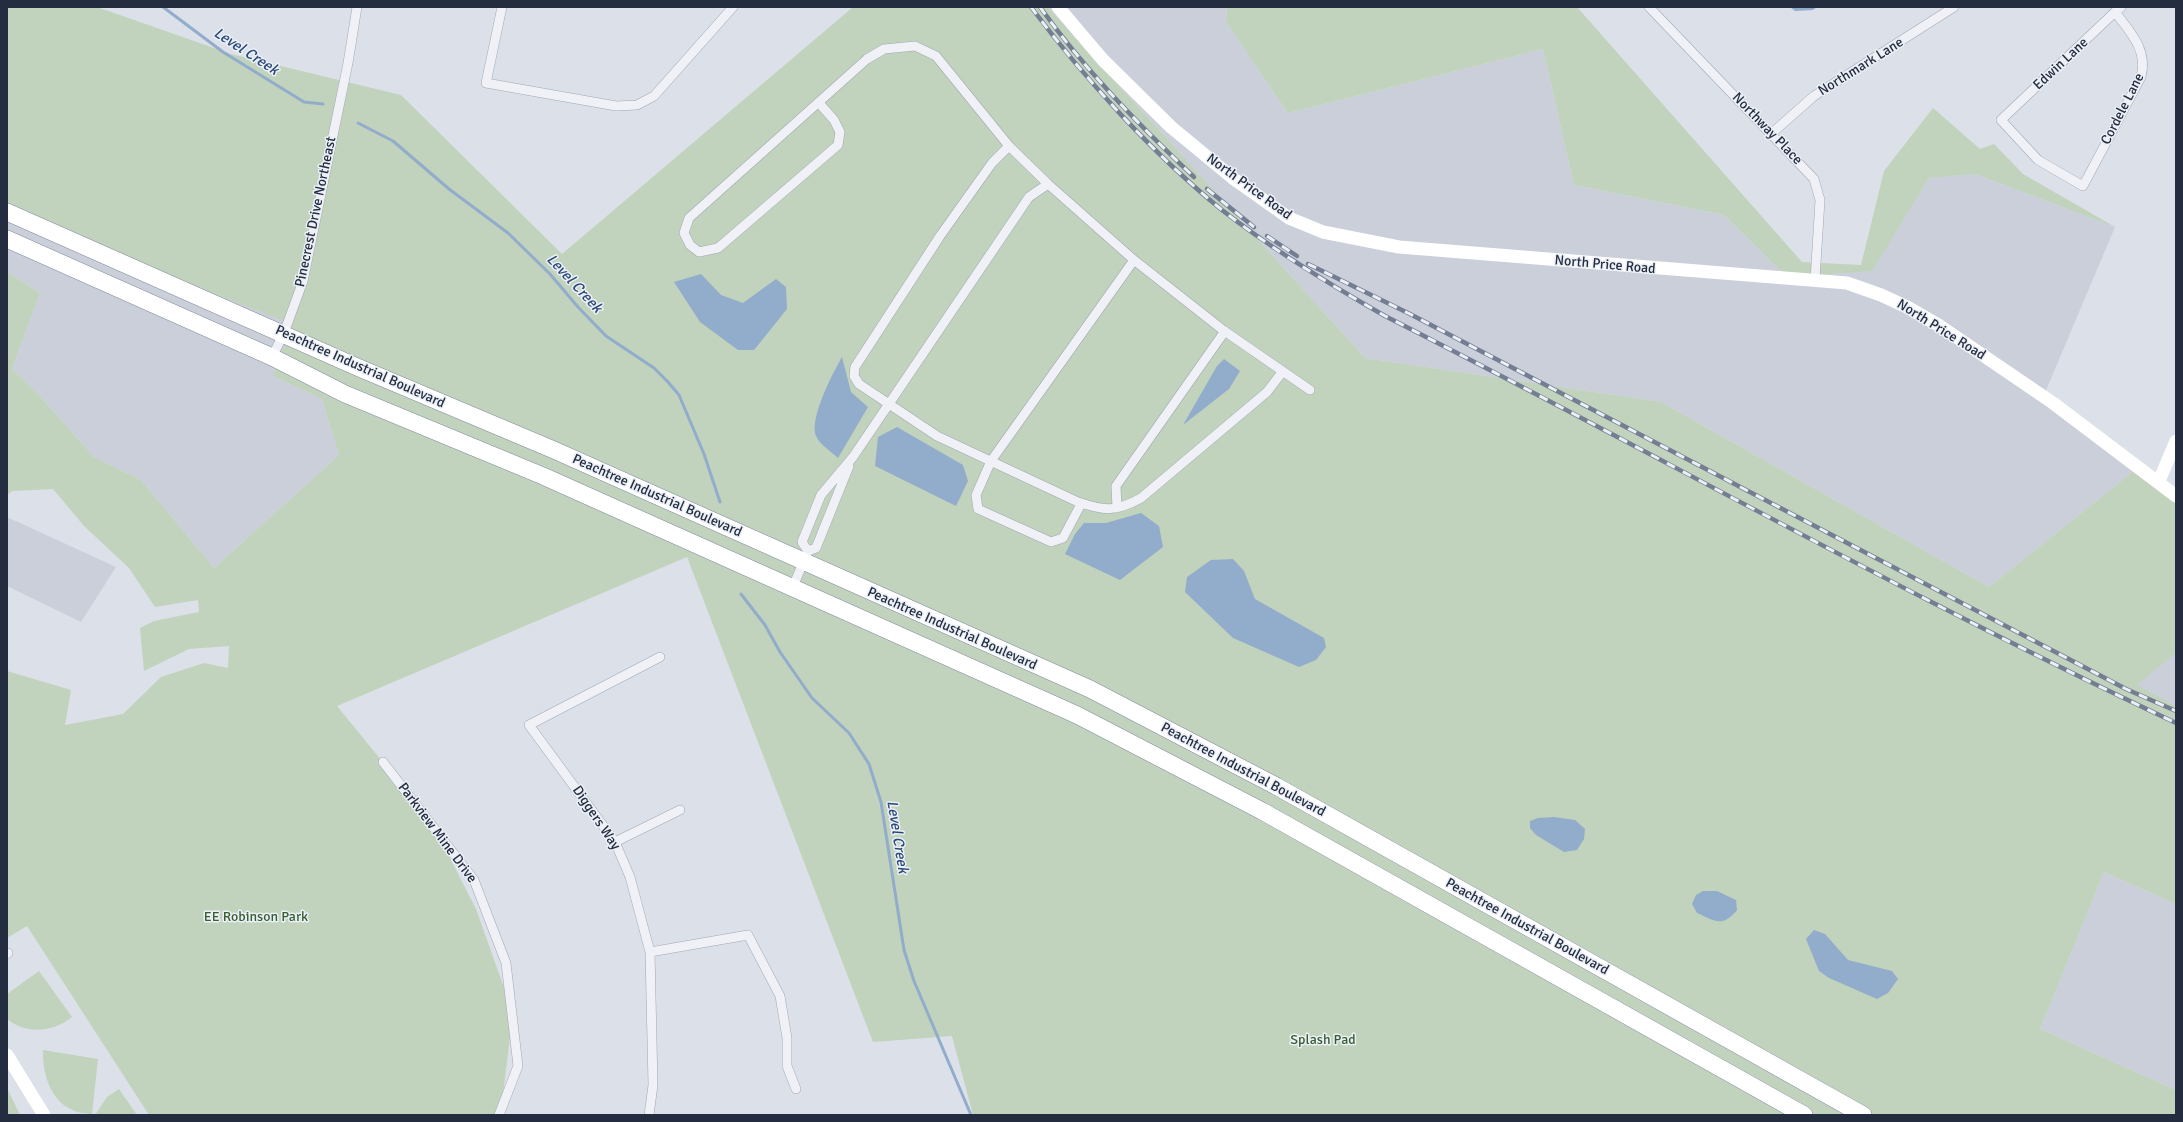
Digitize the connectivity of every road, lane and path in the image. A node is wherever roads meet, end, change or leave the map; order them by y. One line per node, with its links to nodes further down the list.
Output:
1 (357, 7): 18 (street, Pinecrest Drive Northeast)
2 (502, 7): 3 (street)
3 (733, 7)
4 (1058, 7): 16 (street, North Price Road)
5 (1648, 7): 9 (street, Northway Place)
6 (1954, 7): 9 (street, Northmark Lane)
7 (2118, 10): 12 (street, Cordele Lane); 12 (street, Edwin Lane)
8 (819, 103): 8 (street); 10 (street)
9 (1772, 133): 16 (street, Northway Place)
10 (1009, 146): 11 (street); 22 (street)
11 (1048, 184): 15 (street); 22 (street)
12 (2083, 186)
13 (7, 212): 18 (highway, Peachtree Industrial Boulevard)
14 (7, 239): 19 (highway, Peachtree Industrial Boulevard)
15 (1134, 260): 17 (street); 25 (street)
16 (1814, 280): 26 (street, North Price Road)
17 (1225, 331): 20 (street); 29 (street)
18 (284, 333): 19 (street, Pinecrest Drive Northeast); 30 (highway, Peachtree Industrial Boulevard)
19 (272, 357): 31 (highway, Peachtree Industrial Boulevard)
20 (1283, 371): 21 (street); 29 (street)
21 (1310, 390)
22 (890, 403): 24 (street); 25 (street)
23 (2176, 441): 26 (street)
24 (853, 457): 30 (street); 30 (street)
25 (990, 461): 28 (street); 28 (street)
26 (2158, 481): 27 (street, North Price Road)
27 (2176, 496)
28 (1081, 504): 29 (street)
29 (1117, 508)
30 (806, 557): 31 (street); 43 (highway, Peachtree Industrial Boulevard)
31 (792, 589): 42 (highway, Peachtree Industrial Boulevard)
32 (660, 657): 35 (street, Diggers Way)
33 (383, 762): 40 (street, Parkview Mine Drive)
34 (680, 810): 35 (street)
35 (615, 842): 36 (street, Diggers Way)
36 (650, 952): 38 (street); 41 (street, Diggers Way)
37 (7, 1055): 39 (street)
38 (796, 1089)
39 (44, 1115)
40 (499, 1115)
41 (649, 1115)
42 (1804, 1115)
43 (1863, 1115)

